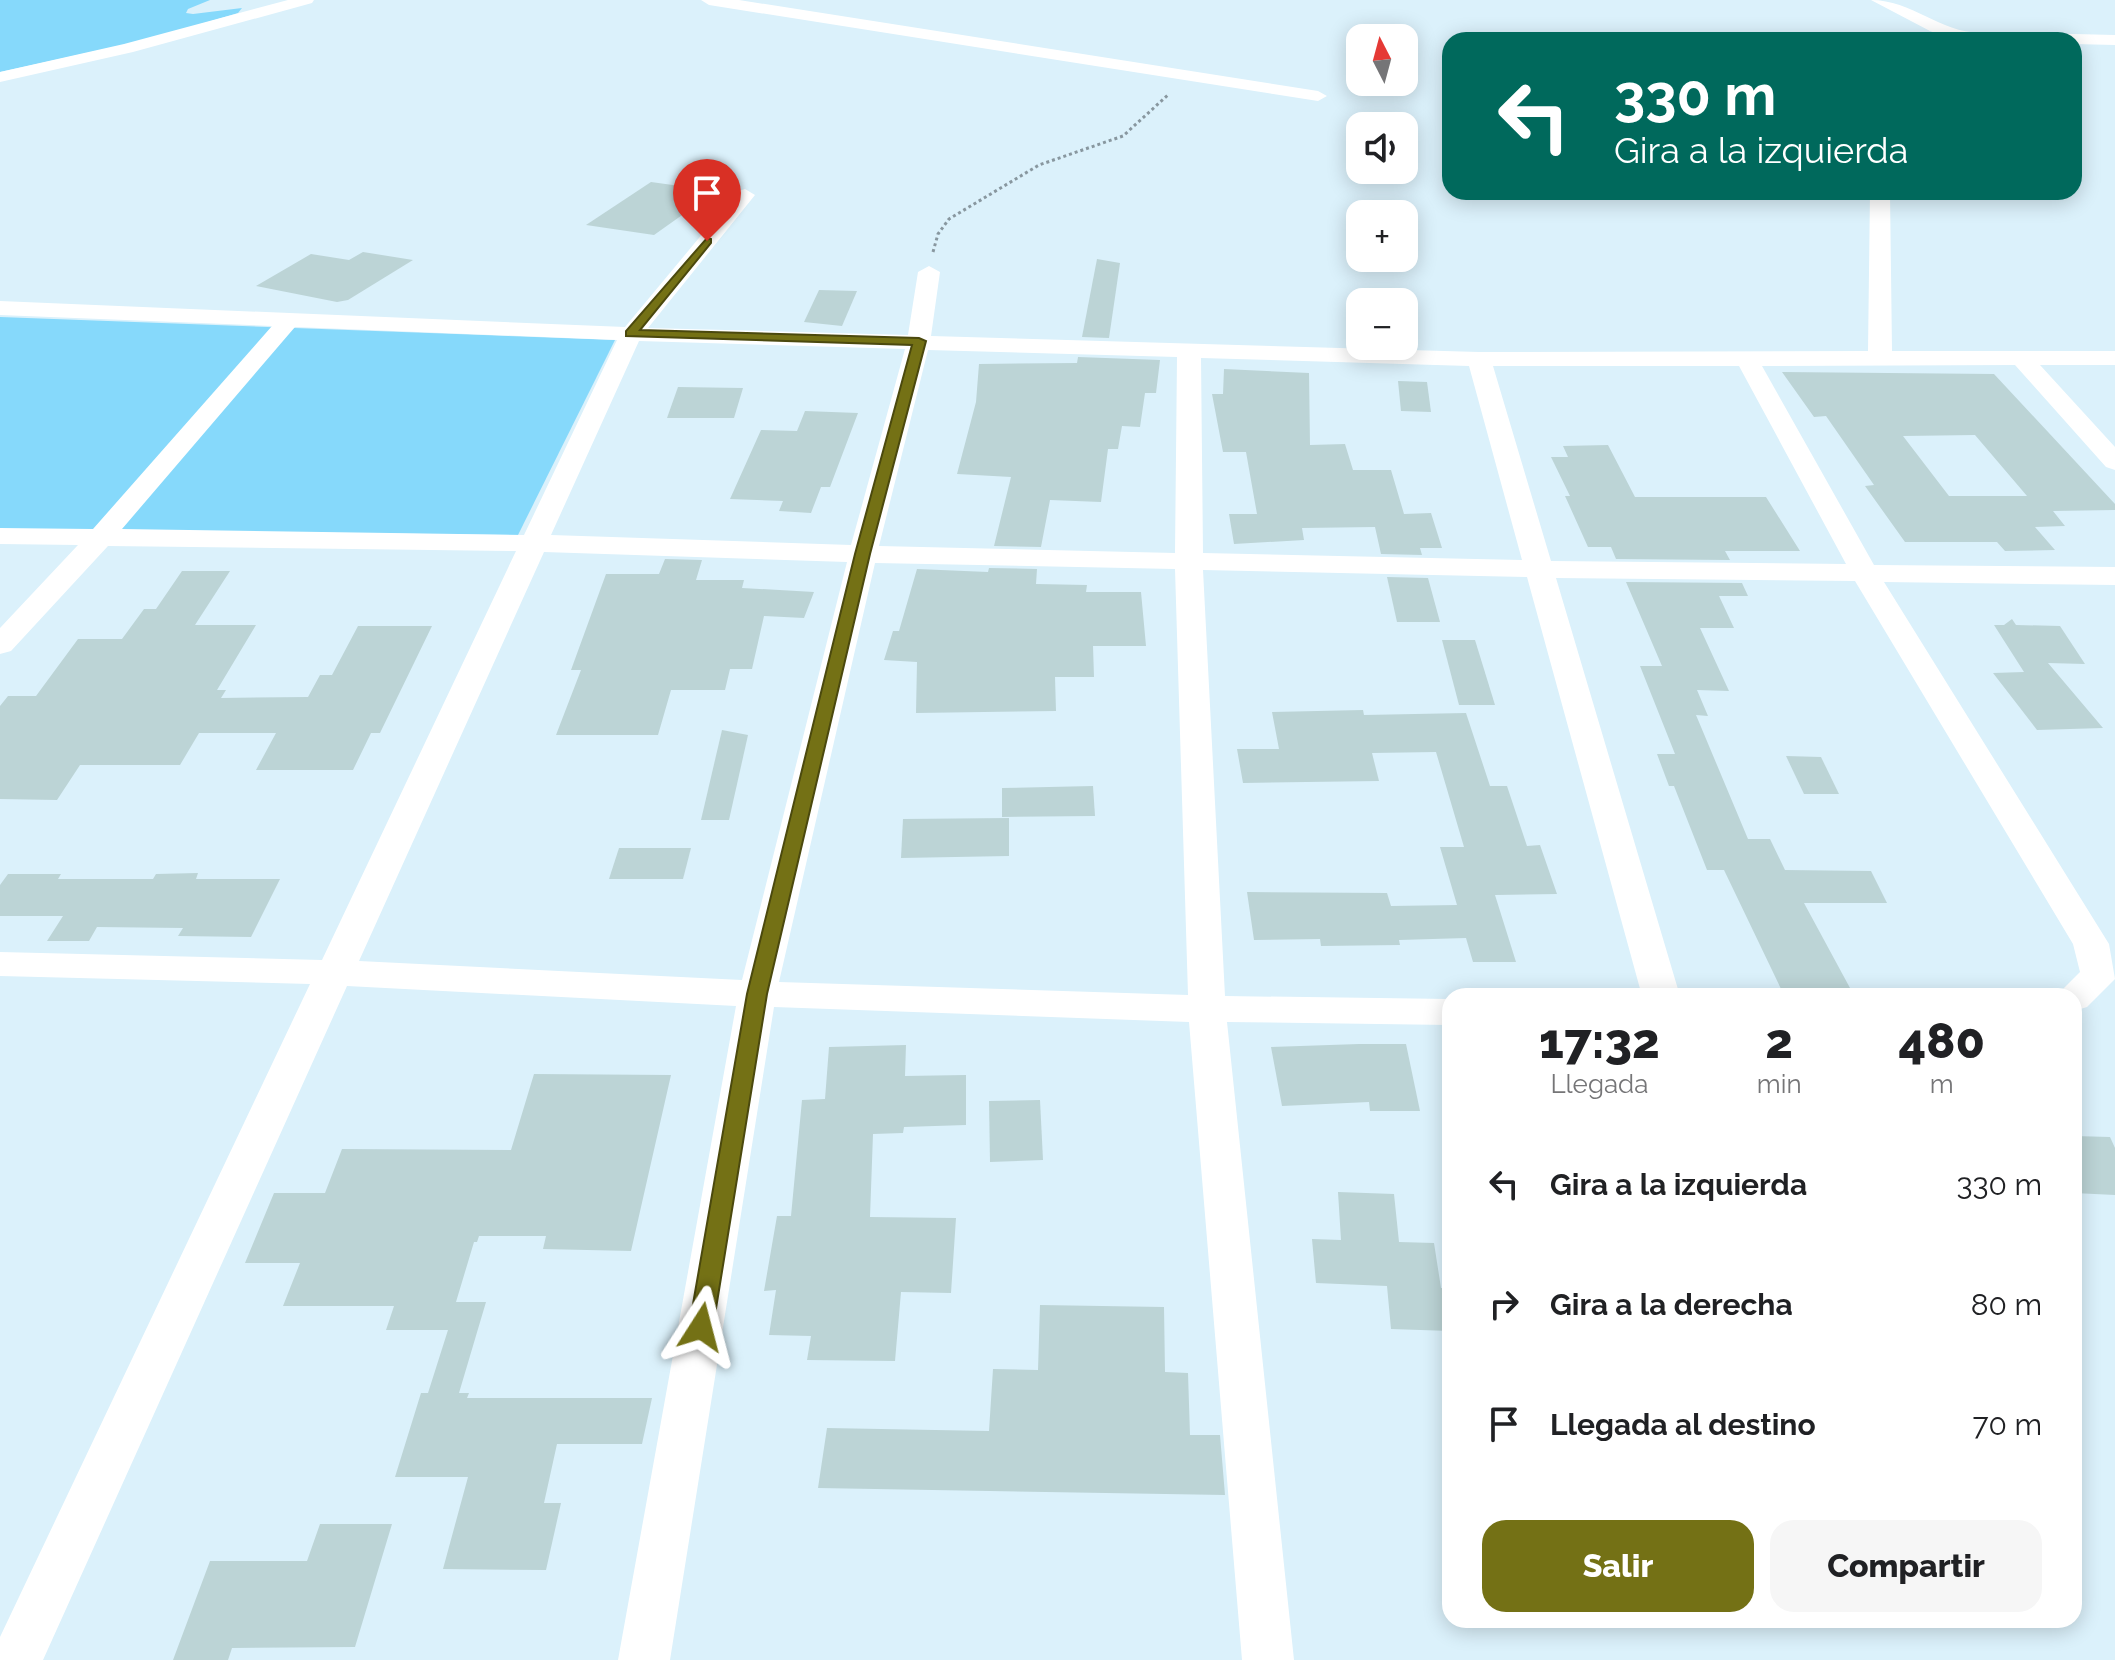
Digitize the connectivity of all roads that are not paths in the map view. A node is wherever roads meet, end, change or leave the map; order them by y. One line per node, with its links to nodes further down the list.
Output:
1 (306, 0): 7 (street)
2 (709, 0): 8 (street)
3 (1879, 0): 4 (street)
4 (1947, 32)
5 (2082, 40): 6 (street)
6 (2115, 40)
7 (0, 77)
8 (1318, 96)
9 (745, 195): 14 (street)
10 (1880, 200): 21 (street)
11 (929, 272): 15 (street)
12 (0, 308): 13 (street)
13 (291, 318): 14 (street); 24 (street)
14 (631, 334): 15 (street); 25 (street)
15 (919, 341): 16 (street); 26 (street)
16 (1189, 350): 19 (street); 27 (street)
17 (2021, 358): 18 (street); 21 (street); 22 (street)
18 (2115, 358)
19 (1479, 359): 20 (street); 28 (street)
20 (1747, 359): 21 (street); 29 (street)
21 (1880, 360)
22 (2115, 462)
23 (0, 536): 24 (street)
24 (102, 536): 25 (street); 31 (street)
25 (533, 543): 26 (street); 33 (street)
26 (863, 554): 27 (street); 36 (street)
27 (1189, 561): 28 (street); 37 (street)
28 (1539, 569): 29 (street); 34 (street)
29 (1865, 574): 30 (street); 35 (street)
30 (2115, 576)
31 (0, 645)
32 (0, 964): 33 (street)
33 (335, 971): 36 (street); 39 (street)
34 (1659, 988)
35 (2082, 991)
36 (757, 994): 37 (street); 40 (street)
37 (1207, 1011): 38 (street); 41 (street)
38 (1442, 1012)
39 (16, 1660)
40 (644, 1660)
41 (1268, 1660)

